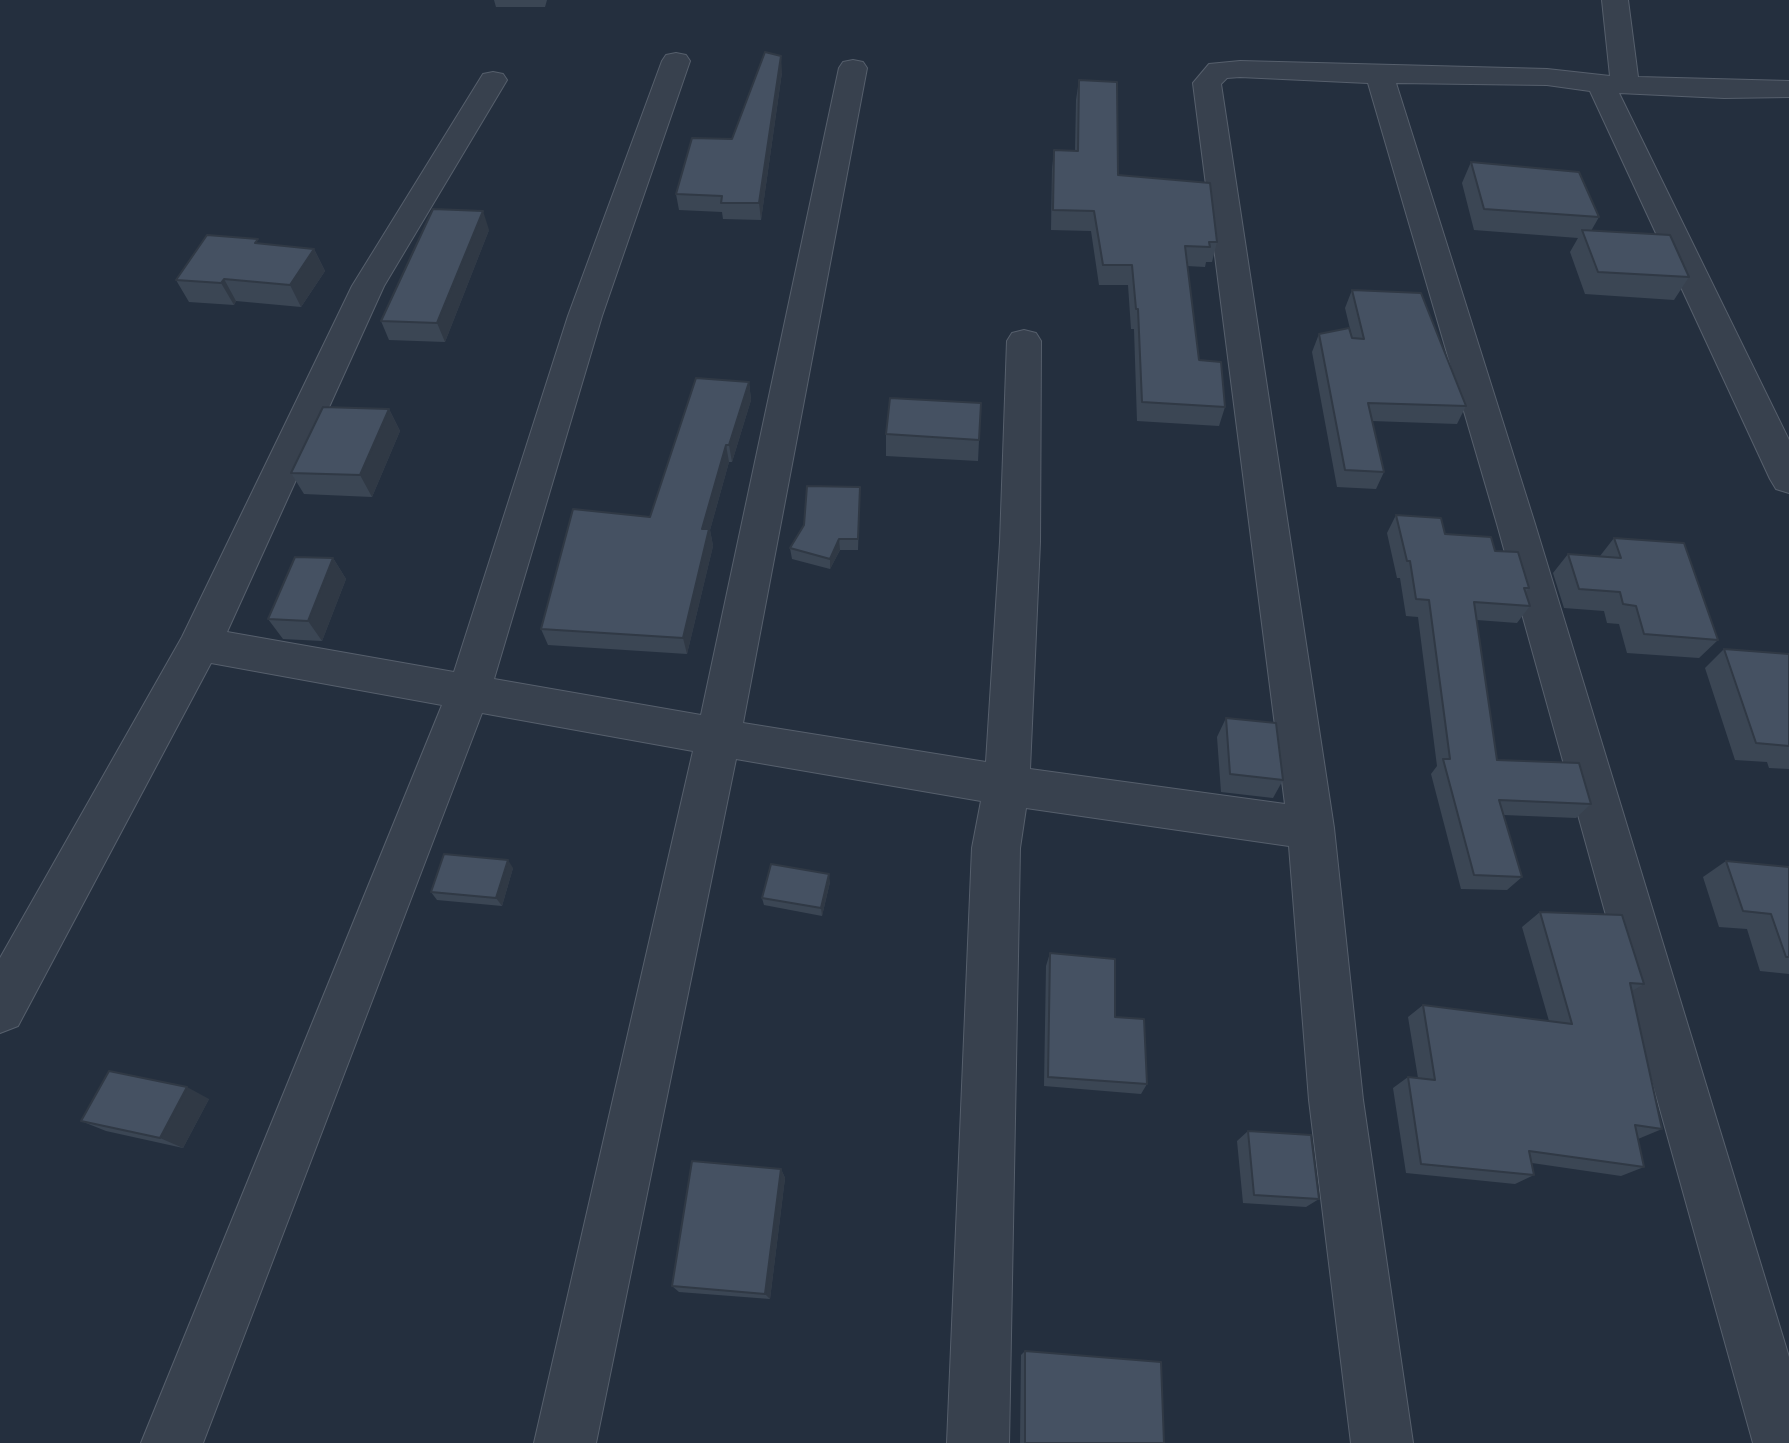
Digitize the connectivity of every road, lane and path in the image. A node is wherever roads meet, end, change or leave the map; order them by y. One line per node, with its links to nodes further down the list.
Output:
1 (1615, 0): 6 (street)
2 (676, 61): 11 (street)
3 (853, 68): 12 (street)
4 (1380, 75): 6 (street); 14 (street); 20 (street)
5 (493, 80): 10 (street)
6 (1613, 84): 7 (street); 9 (street)
7 (1789, 89)
8 (1024, 341): 13 (street)
9 (1789, 479)
10 (200, 644): 11 (street); 15 (street)
11 (469, 691): 12 (street); 16 (street)
12 (718, 739): 13 (street); 17 (street)
13 (1007, 783): 14 (street); 18 (street)
14 (1311, 828): 19 (street)
15 (0, 1008)
16 (172, 1443)
17 (565, 1443)
18 (978, 1443)
19 (1382, 1443)
20 (1784, 1443)

